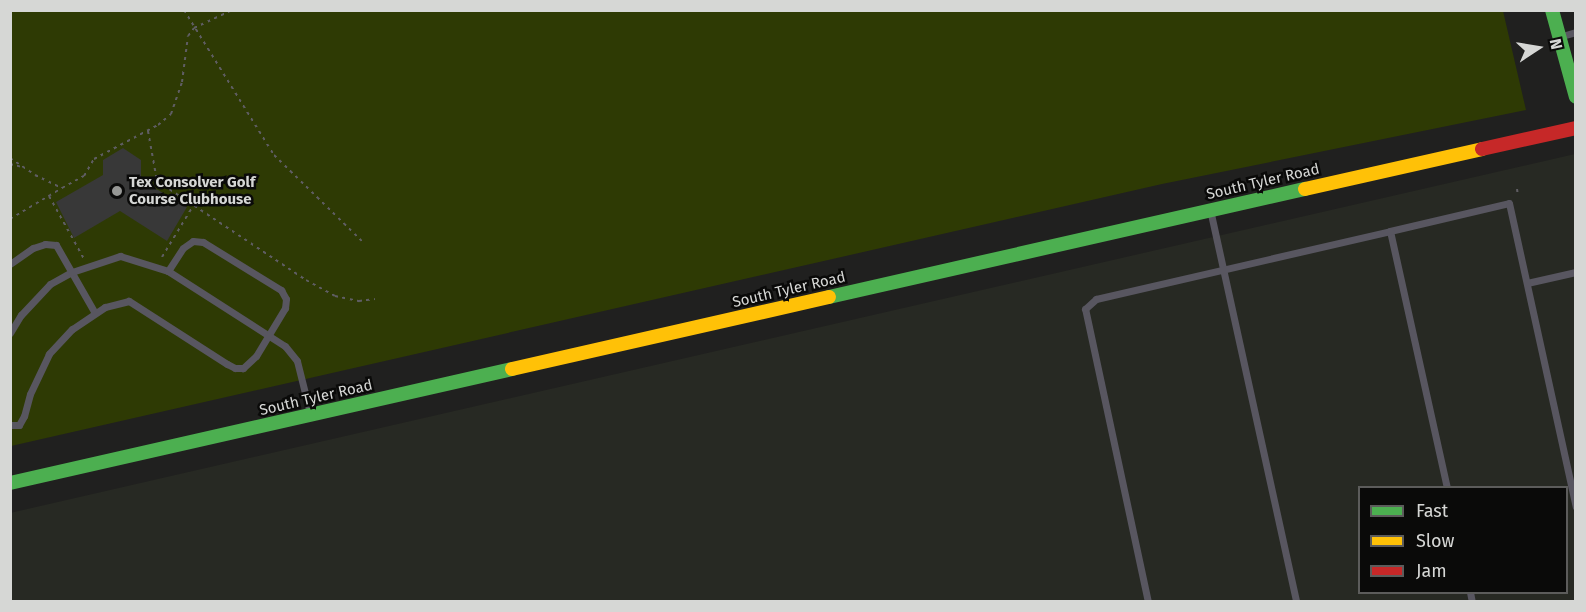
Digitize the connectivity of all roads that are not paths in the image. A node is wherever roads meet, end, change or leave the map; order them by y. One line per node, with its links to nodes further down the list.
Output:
1 (1552, 10): 3 (street)
2 (1575, 32): 3 (lane)
3 (1559, 36): 4 (street)
4 (1575, 98)
5 (1575, 128): 6 (street, South Tyler Road)
6 (1210, 212): 9 (lane); 17 (street, South Tyler Road)
7 (1390, 231): 9 (lane); 13 (lane); 20 (lane)
8 (10, 264): 11 (lane)
9 (1223, 270): 22 (lane); 23 (lane)
10 (168, 271): 11 (lane); 16 (lane); 16 (lane)
11 (72, 272): 14 (lane); 15 (lane)
12 (1575, 272): 13 (lane)
13 (1527, 283): 21 (lane)
14 (96, 313): 16 (lane); 18 (lane)
15 (10, 333)
16 (269, 334): 17 (lane)
17 (311, 416): 19 (street, South Tyler Road)
18 (10, 424)
19 (10, 483)
20 (1447, 486)
21 (1575, 507)
22 (1148, 602)
23 (1296, 602)

